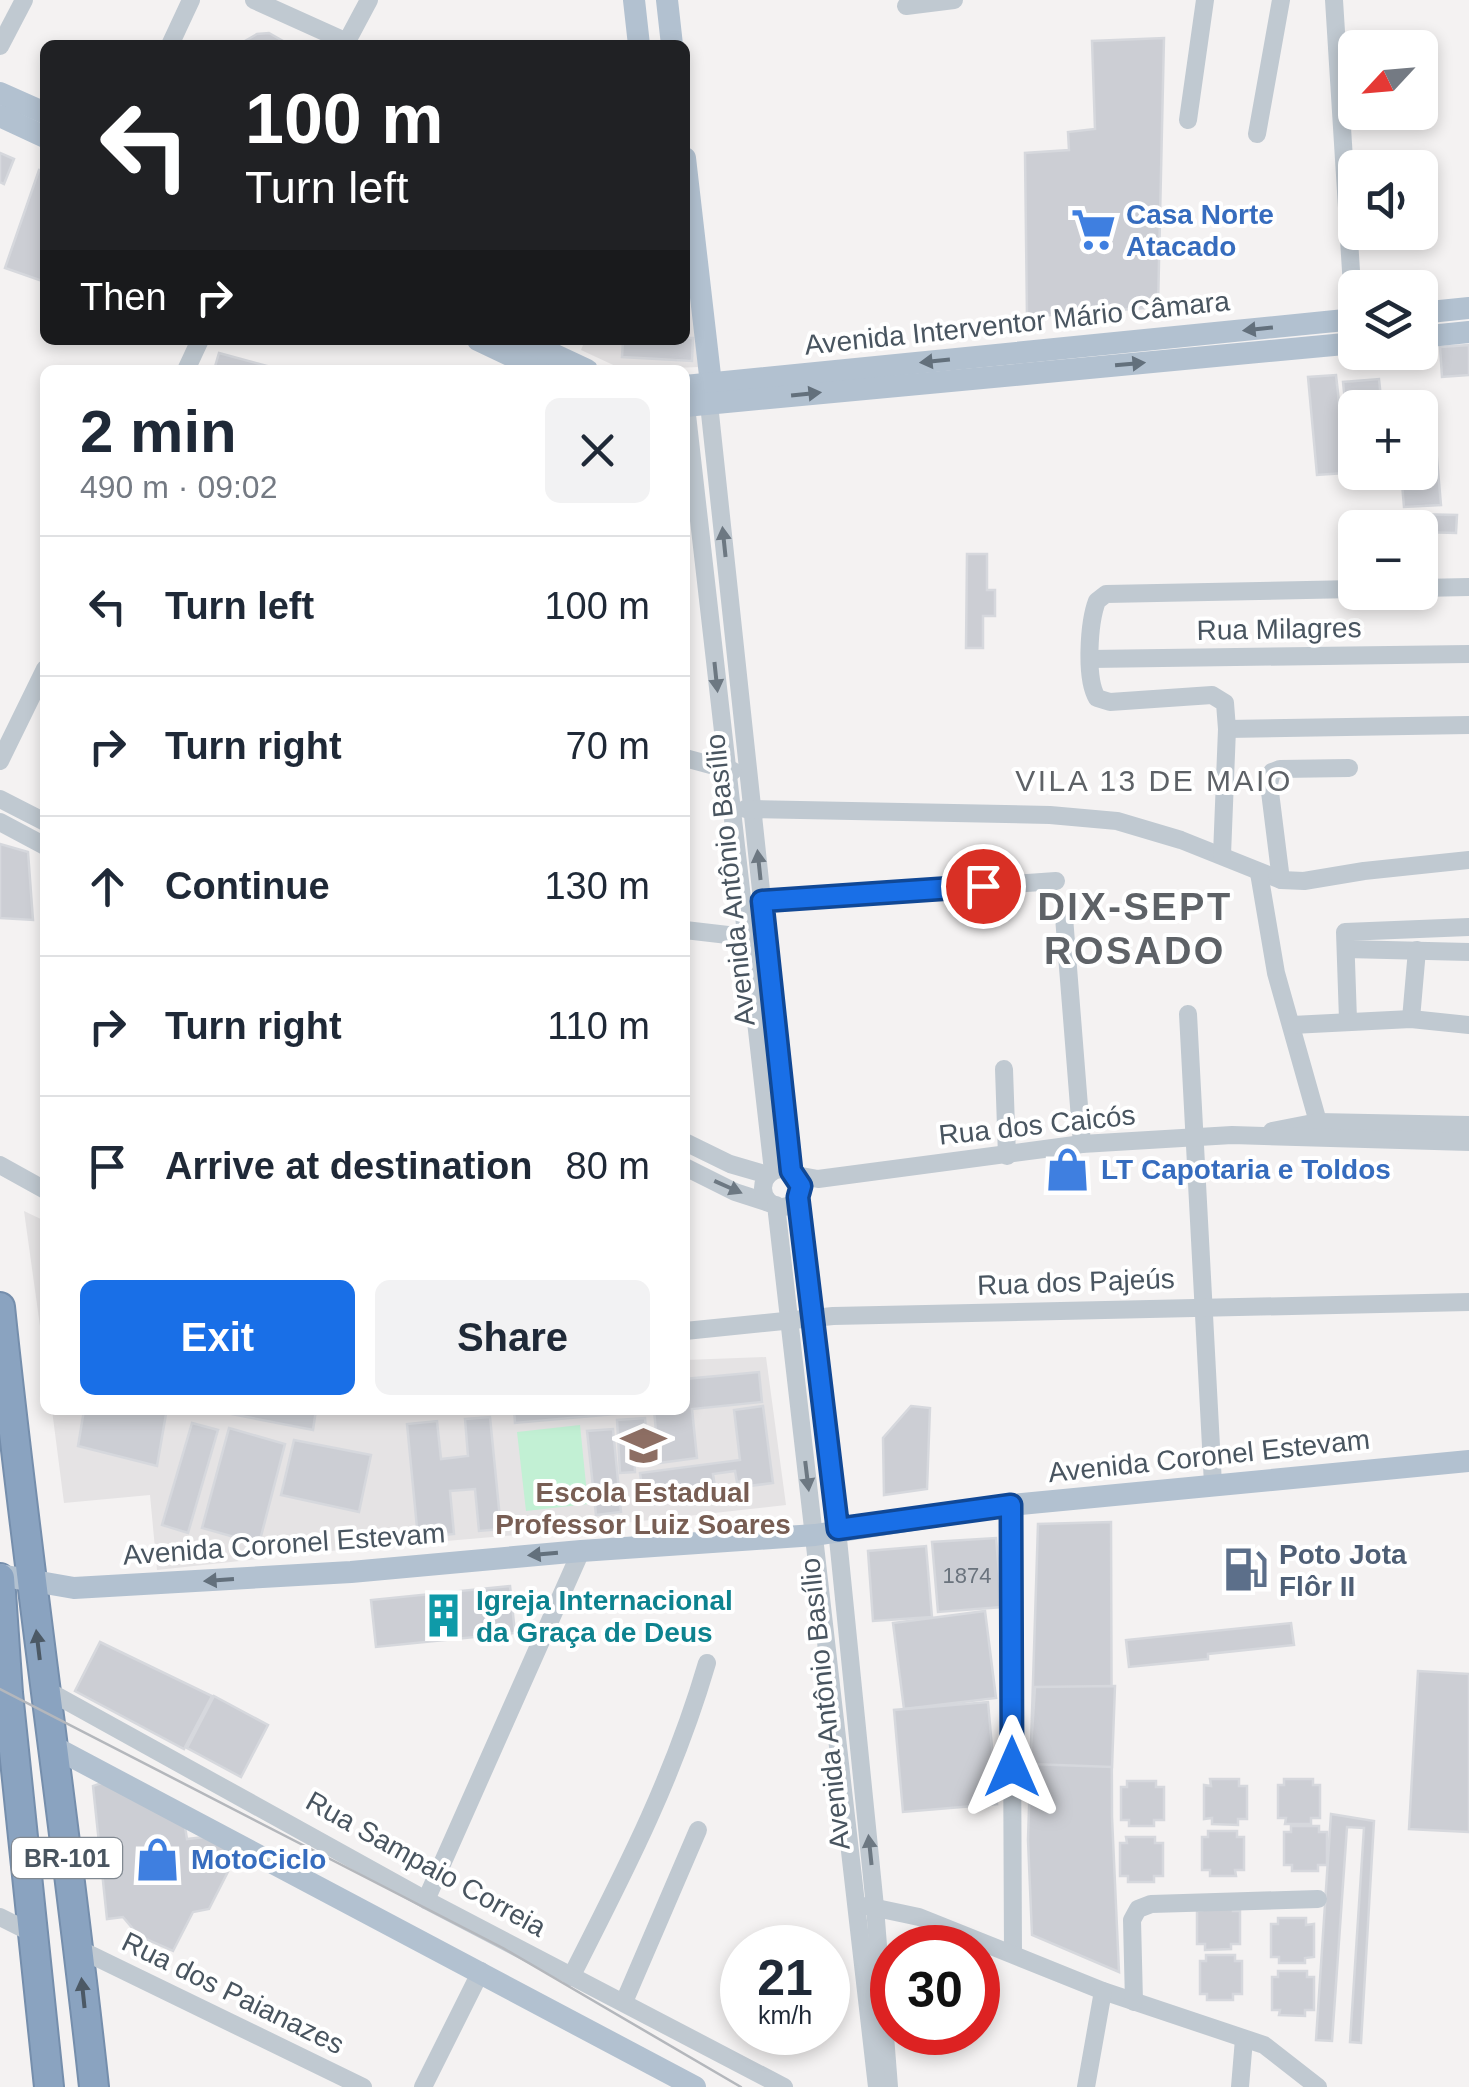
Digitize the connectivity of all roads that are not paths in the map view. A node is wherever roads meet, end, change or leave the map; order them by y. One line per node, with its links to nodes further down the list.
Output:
1 (24, 0): 17 (street)
2 (191, 0): 12 (street)
3 (254, 0): 13 (street)
4 (369, 0): 14 (street)
5 (634, 0): 15 (main road)
6 (667, 0): 16 (main road)
7 (954, 0): 11 (street)
8 (1205, 0): 21 (street)
9 (1280, 0): 22 (street)
10 (1334, 0): 25 (street)
11 (906, 6)
12 (172, 40)
13 (338, 40)
14 (348, 40)
15 (638, 40)
16 (671, 40)
17 (0, 46)
18 (0, 93): 19 (main road)
19 (40, 112)
20 (0, 116): 23 (main road)
21 (1188, 120)
22 (1256, 134)
23 (40, 135)
24 (690, 251): 33 (main road, Avenida Antônio Basílio)
25 (1351, 270)
26 (1469, 308): 27 (main road)
27 (1438, 311)
28 (1338, 329): 33 (main road, Avenida Interventor Mário Câmara)
29 (1469, 332): 30 (main road)
30 (1438, 335)
31 (498, 345): 32 (main road)
32 (550, 358)
33 (698, 400): 45 (street, Avenida Antônio Basílio, one-way to 45); 46 (street, Avenida Antônio Basílio, one-way to 33)
34 (1469, 587): 35 (street)
35 (1438, 588)
36 (1338, 589): 38 (street)
37 (1469, 654): 38 (street, Rua Milagres)
38 (1090, 659): 41 (street)
39 (40, 679): 43 (street)
40 (1469, 725): 41 (street)
41 (1227, 728): 53 (street)
42 (690, 759): 45 (street)
43 (0, 760)
44 (1350, 768): 56 (street)
45 (726, 769): 46 (street); 48 (street, Avenida Antônio Basílio)
46 (749, 777): 49 (street, Avenida Antônio Basílio)
47 (0, 799): 50 (street)
48 (730, 804): 49 (street); 62 (street, Avenida Antônio Basílio)
49 (753, 812): 53 (street); 58 (street, Avenida Antônio Basílio, one-way to 49)
50 (40, 819)
51 (0, 822): 52 (street)
52 (40, 843)
53 (1222, 856): 55 (street)
54 (1469, 860): 56 (street)
55 (1258, 874): 56 (street); 70 (street)
56 (1281, 880)
57 (1056, 881): 58 (street)
58 (762, 901): 82 (street, Avenida Antônio Basílio)
59 (1064, 916): 78 (street)
60 (1469, 928): 63 (street)
61 (690, 931): 62 (street)
62 (746, 937): 82 (street, Avenida Antônio Basílio)
63 (1346, 949): 64 (street); 68 (street)
64 (1417, 950): 65 (street); 67 (street)
65 (1469, 952)
66 (1188, 1014): 75 (street)
67 (1411, 1019): 68 (street); 69 (street)
68 (1348, 1020): 70 (street)
69 (1469, 1024)
70 (1292, 1025): 72 (street)
71 (1004, 1069): 79 (street)
72 (1318, 1122): 73 (street, Rua dos Caicós); 74 (street, Rua dos Caicós)
73 (1469, 1124)
74 (1262, 1134): 75 (street, Rua dos Caicós); 76 (street, Rua dos Caicós)
75 (1196, 1138): 78 (street, Rua dos Caicós); 86 (street)
76 (1469, 1142)
77 (690, 1144): 82 (street, Rua dos Caicós)
78 (1082, 1144): 79 (street, Rua dos Caicós)
79 (1006, 1156): 82 (street, Rua dos Caicós)
80 (0, 1164): 83 (street)
81 (690, 1170): 84 (street, one-way to 84)
82 (788, 1180): 84 (street); 84 (street, Avenida Antônio Basílio); 88 (street, Avenida Antônio Basílio)
83 (40, 1187)
84 (774, 1204): 89 (street, Avenida Antônio Basílio)
85 (1469, 1302): 86 (street, Rua dos Pajeús)
86 (1206, 1306): 88 (street, Rua dos Pajeús); 92 (street)
87 (0, 1308): 97 (highway, BR-101)
88 (810, 1318): 89 (street, Rua dos Pajeús); 94 (street, Avenida Antônio Basílio)
89 (789, 1321): 90 (street, Rua dos Pajeús); 94 (street, Avenida Antônio Basílio, one-way to 94)
90 (690, 1331)
91 (1469, 1462): 92 (main road, Avenida Coronel Estevam)
92 (1213, 1484): 93 (main road, Avenida Coronel Estevam)
93 (1011, 1505): 94 (main road, Avenida Coronel Estevam); 109 (street)
94 (826, 1532): 95 (main road, Avenida Coronel Estevam); 105 (street, Avenida Antônio Basílio)
95 (582, 1551): 97 (main road, Avenida Coronel Estevam, one-way to 97); 104 (street)
96 (0, 1576): 97 (main road, Avenida Coronel Estevam); 100 (highway, BR-101)
97 (30, 1582): 99 (highway, BR-101, one-way to 97)
98 (706, 1663): 111 (street)
99 (43, 1688): 101 (highway, BR-101); 104 (street, Rua Sampaio Correia)
100 (7, 1733): 107 (highway, BR-101)
101 (52, 1746): 108 (highway, BR-101); 110 (main road)
102 (698, 1830): 113 (street)
103 (1318, 1899): 114 (street)
104 (426, 1900): 111 (street, Rua Sampaio Correia)
105 (866, 1906): 109 (street); 123 (street, Avenida Antônio Basílio); 124 (street, Avenida Antônio Basílio)
106 (0, 1916): 107 (street)
107 (32, 1933): 117 (highway, BR-101)
108 (79, 1949): 118 (highway, BR-101, one-way to 108); 119 (street, Rua dos Paianazes)
109 (1013, 1954): 112 (street)
110 (481, 1971): 120 (street); 121 (main road)
111 (571, 1977): 113 (street, Rua Sampaio Correia)
112 (1103, 1991): 114 (street); 125 (street)
113 (624, 2002): 122 (street, Rua Sampaio Correia)
114 (1134, 2002): 115 (street)
115 (1244, 2038): 116 (street); 126 (street)
116 (1298, 2080): 127 (street)
117 (49, 2087)
118 (94, 2087)
119 (363, 2087)
120 (423, 2087)
121 (695, 2087)
122 (784, 2087)
123 (876, 2087)
124 (890, 2087)
125 (1086, 2087)
126 (1240, 2087)
127 (1318, 2087)

